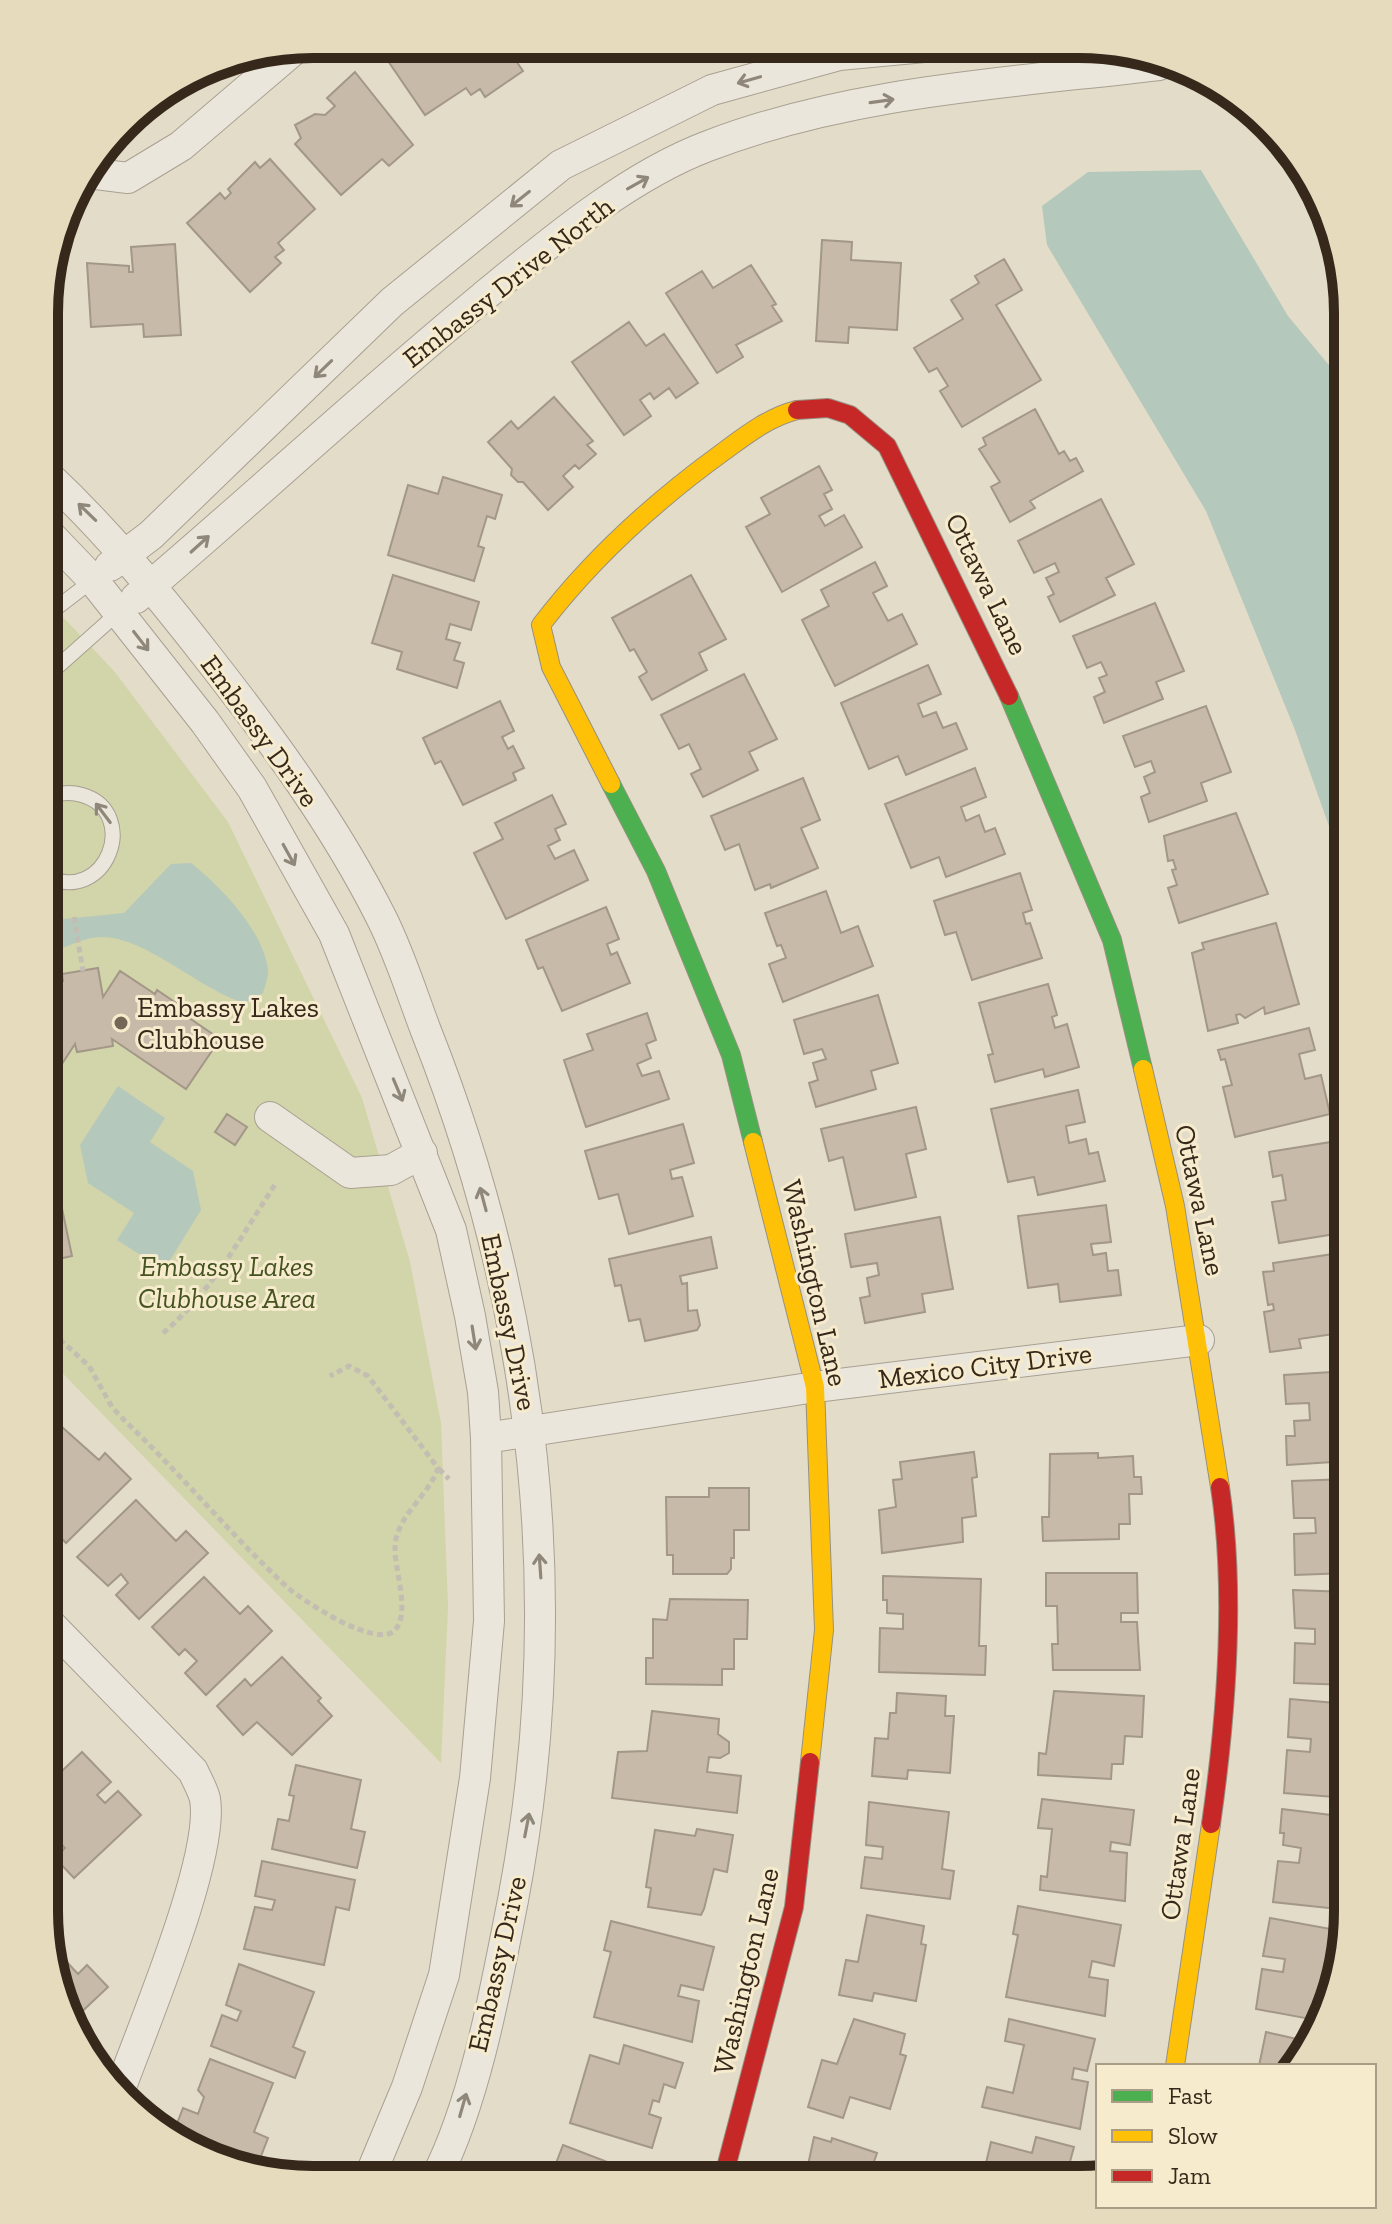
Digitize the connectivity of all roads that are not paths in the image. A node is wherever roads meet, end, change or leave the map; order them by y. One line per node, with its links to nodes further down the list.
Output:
1 (828, 58): 8 (street, Embassy Drive North, one-way to 8)
2 (282, 60): 4 (street)
3 (1145, 67): 10 (street, Embassy Drive North, one-way to 3)
4 (99, 174)
5 (848, 411): 18 (street, Ottawa Lane); 19 (street, Washington Lane)
6 (58, 486): 8 (street, Embassy Drive, one-way to 6)
7 (58, 544): 9 (street, Embassy Drive)
8 (126, 553): 9 (street, Embassy Drive North); 10 (street, Embassy Drive)
9 (93, 580): 11 (lane); 12 (street, Embassy Drive)
10 (152, 585): 12 (street, Embassy Drive North); 20 (street, Embassy Drive, one-way to 10)
11 (58, 607)
12 (119, 612): 13 (lane); 17 (street, Embassy Drive, one-way to 17)
13 (58, 666)
14 (58, 796): 15 (lane, one-way to 14)
15 (58, 880)
16 (270, 1117): 17 (street)
17 (422, 1153): 21 (street, Embassy Drive, one-way to 21)
18 (1199, 1340): 19 (street, Mexico City Drive); 23 (street, Ottawa Lane)
19 (815, 1387): 20 (street, Mexico City Drive); 27 (street, Washington Lane)
20 (531, 1430): 21 (street, Mexico City Drive); 26 (street, Embassy Drive, one-way to 20)
21 (486, 1438): 25 (street, Embassy Drive)
22 (58, 1632): 24 (street)
23 (1175, 2064)
24 (123, 2080)
25 (374, 2166)
26 (442, 2166)
27 (726, 2166)

